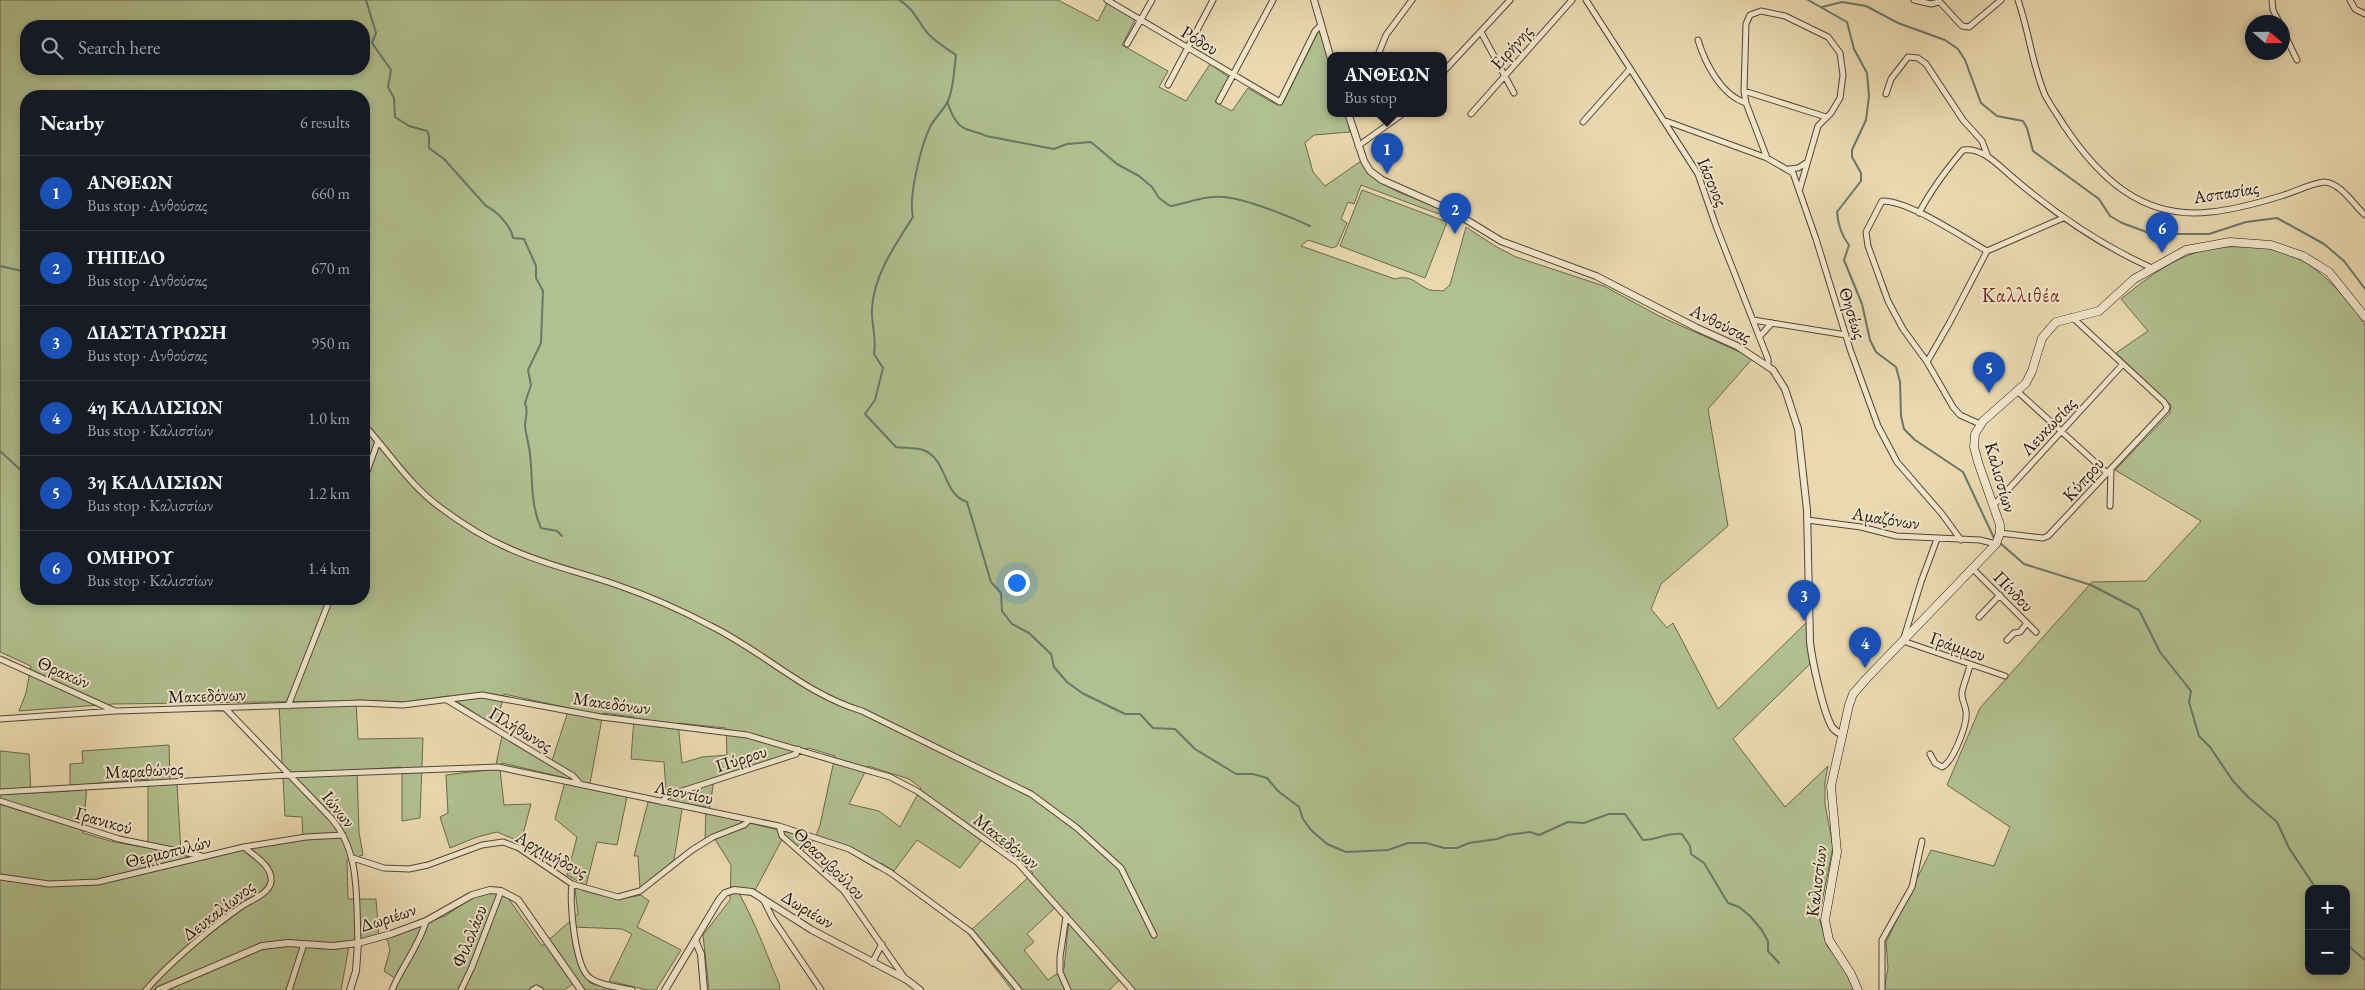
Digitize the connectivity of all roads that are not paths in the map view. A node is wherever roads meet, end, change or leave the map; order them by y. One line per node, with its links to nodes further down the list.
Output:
1 (1107, 0): 18 (street, Ρόδου)
2 (1152, 0): 18 (street)
3 (1213, 0): 24 (street)
4 (1273, 0): 31 (street)
5 (1314, 0): 19 (street)
6 (1412, 0): 26 (street)
7 (1510, 0): 20 (street)
8 (1572, 0): 30 (street, Ειρήνης)
9 (1586, 0): 29 (street, Ιάσονος)
10 (1914, 0): 15 (street)
11 (2002, 0): 15 (street)
12 (2018, 0): 51 (street, Ασπασίας)
13 (2272, 0): 17 (street)
14 (2350, 0): 16 (street)
15 (1939, 1)
16 (2365, 14)
17 (2276, 15)
18 (1141, 19): 22 (street); 24 (street, Ρόδου)
19 (1320, 26): 25 (street); 31 (street, Ρόδου)
20 (1481, 32): 28 (street); 30 (street)
21 (1698, 40): 37 (street)
22 (1127, 44)
23 (2290, 46): 27 (street)
24 (1186, 48): 31 (street, Ρόδου); 32 (street)
25 (1329, 52)
26 (1379, 52)
27 (2297, 60)
28 (1447, 68)
29 (1630, 69): 42 (street, Ιάσονος); 43 (street)
30 (1505, 74): 34 (street); 38 (street, Ειρήνης)
31 (1233, 76): 36 (street)
32 (1168, 85)
33 (1744, 91): 37 (street); 41 (street); 41 (street)
34 (1514, 93)
35 (1886, 94): 45 (street)
36 (1219, 101)
37 (1746, 103): 46 (street)
38 (1470, 114)
39 (1349, 117): 44 (street, Ανθούσας)
40 (1398, 117): 44 (street)
41 (1826, 117): 47 (street)
42 (1663, 120): 46 (street); 57 (street, Ιάσονος)
43 (1583, 122)
44 (1358, 146): 62 (street, Ανθούσας)
45 (1988, 157): 50 (street); 52 (street)
46 (1767, 158): 48 (street)
47 (1806, 163): 48 (street); 49 (street)
48 (1789, 169): 49 (street, Θησέως)
49 (1800, 188): 59 (street, Θησέως)
50 (1919, 212): 53 (street); 61 (street)
51 (2365, 215)
52 (2063, 218): 53 (street); 54 (street)
53 (1987, 250): 61 (street)
54 (2152, 268): 55 (main road, Καλισσίων); 56 (main road, Καλισσίων)
55 (2072, 317): 63 (street); 64 (main road, Καλισσίων)
56 (2365, 317)
57 (1753, 320): 58 (street); 60 (street, Ιάσονος)
58 (1772, 323): 59 (street); 60 (street)
59 (1846, 335): 76 (street, Θησέως)
60 (1758, 337): 62 (street, Ιάσονος)
61 (1927, 362): 65 (street)
62 (1768, 364): 73 (street, Ανθούσας)
63 (2123, 364): 67 (street, Λευκωσίας); 70 (street, Κύπρου)
64 (2017, 392): 65 (main road, Καλισσίων); 67 (street)
65 (1980, 424): 71 (main road, Καλισσίων)
66 (370, 431): 68 (street)
67 (2062, 433): 70 (street); 71 (street, Λευκωσίας)
68 (378, 440): 69 (street); 115 (street)
69 (370, 463)
70 (2109, 470): 72 (street); 74 (street, Κύπρου)
71 (1993, 506): 74 (main road, Καλισσίων)
72 (2110, 506)
73 (1807, 520): 75 (street, Αμαζόνων); 94 (street, Ανθούσας)
74 (2000, 533): 77 (main road, Καλισσίων)
75 (1937, 539): 76 (street, Αμαζόνων); 85 (street)
76 (1961, 540): 77 (street)
77 (1996, 544): 78 (main road, Καλισσίων)
78 (1973, 569): 79 (street, Πίνδου); 85 (main road, Καλισσίων)
79 (2000, 595): 81 (street); 82 (street, Πίνδου)
80 (328, 605): 90 (street)
81 (1979, 617)
82 (2027, 623): 83 (street, Πίνδου); 84 (street)
83 (2036, 632)
84 (2007, 640)
85 (1903, 641): 87 (street, Γράμμου); 94 (main road, Καλισσίων)
86 (0, 659): 92 (street, Θρακών)
87 (1970, 665): 88 (street, Γράμμου); 96 (street)
88 (2005, 676)
89 (446, 700): 90 (street, Μακεδόνων); 95 (street, Μακεδόνων); 98 (street, Πλήθωνος)
90 (288, 706): 91 (street, Μακεδόνων)
91 (225, 708): 92 (street, Μακεδόνων); 97 (street, Ιώνων)
92 (116, 711): 93 (street, Μακεδόνων)
93 (0, 719)
94 (1842, 734): 137 (main road, Καλισσίων)
95 (798, 749): 101 (street, Πύρρου); 113 (street, Μακεδόνων)
96 (1930, 754)
97 (289, 775): 98 (street, Λεοντίου); 99 (street, Μαραθώνος); 104 (street, Ιώνων)
98 (580, 784): 101 (street, Λεοντίου)
99 (0, 792)
100 (0, 801): 107 (street, Γρανικού)
101 (662, 802): 102 (street, Λεοντίου)
102 (749, 820): 103 (street, Λεοντίου); 110 (street, Αρχιμήδους)
103 (779, 826): 119 (street, Θρασυβούλου); 134 (street, Λεοντίου)
104 (343, 835): 106 (street, Θερμοπυλών); 108 (street, Ιώνων)
105 (1922, 841): 138 (street)
106 (244, 847): 107 (street, Θερμοπυλών); 122 (street, Δευκαλίωνος)
107 (203, 856): 109 (street, Θερμοπυλών)
108 (353, 858): 110 (street, Αρχιμήδους); 117 (street, Ιώνων)
109 (0, 877)
110 (572, 884): 129 (street)
111 (501, 891): 114 (street, Δωριέων); 127 (street, Φιλολάου); 128 (street)
112 (762, 898): 116 (street, Δωριέων); 120 (street, Δωριέων); 132 (street)
113 (1066, 916): 135 (street); 136 (street, Μακεδόνων)
114 (426, 921): 117 (street, Δωριέων); 126 (street)
115 (1154, 935)
116 (694, 940): 130 (street, Δωριέων); 131 (street)
117 (358, 943): 118 (street, Δωριέων); 125 (street, Ιώνων)
118 (304, 944): 123 (street, Δωριέων); 124 (street)
119 (882, 944): 120 (street); 121 (street, Θρασυβούλου)
120 (872, 963): 121 (street, Δωριέων)
121 (907, 980): 133 (street, Δωριέων)
122 (146, 990)
123 (159, 990)
124 (289, 990)
125 (350, 990)
126 (392, 990)
127 (461, 990)
128 (581, 990)
129 (632, 990)
130 (665, 990)
131 (704, 990)
132 (820, 990)
133 (920, 990)
134 (1019, 990)
135 (1068, 990)
136 (1132, 990)
137 (1858, 990)
138 (1882, 990)

